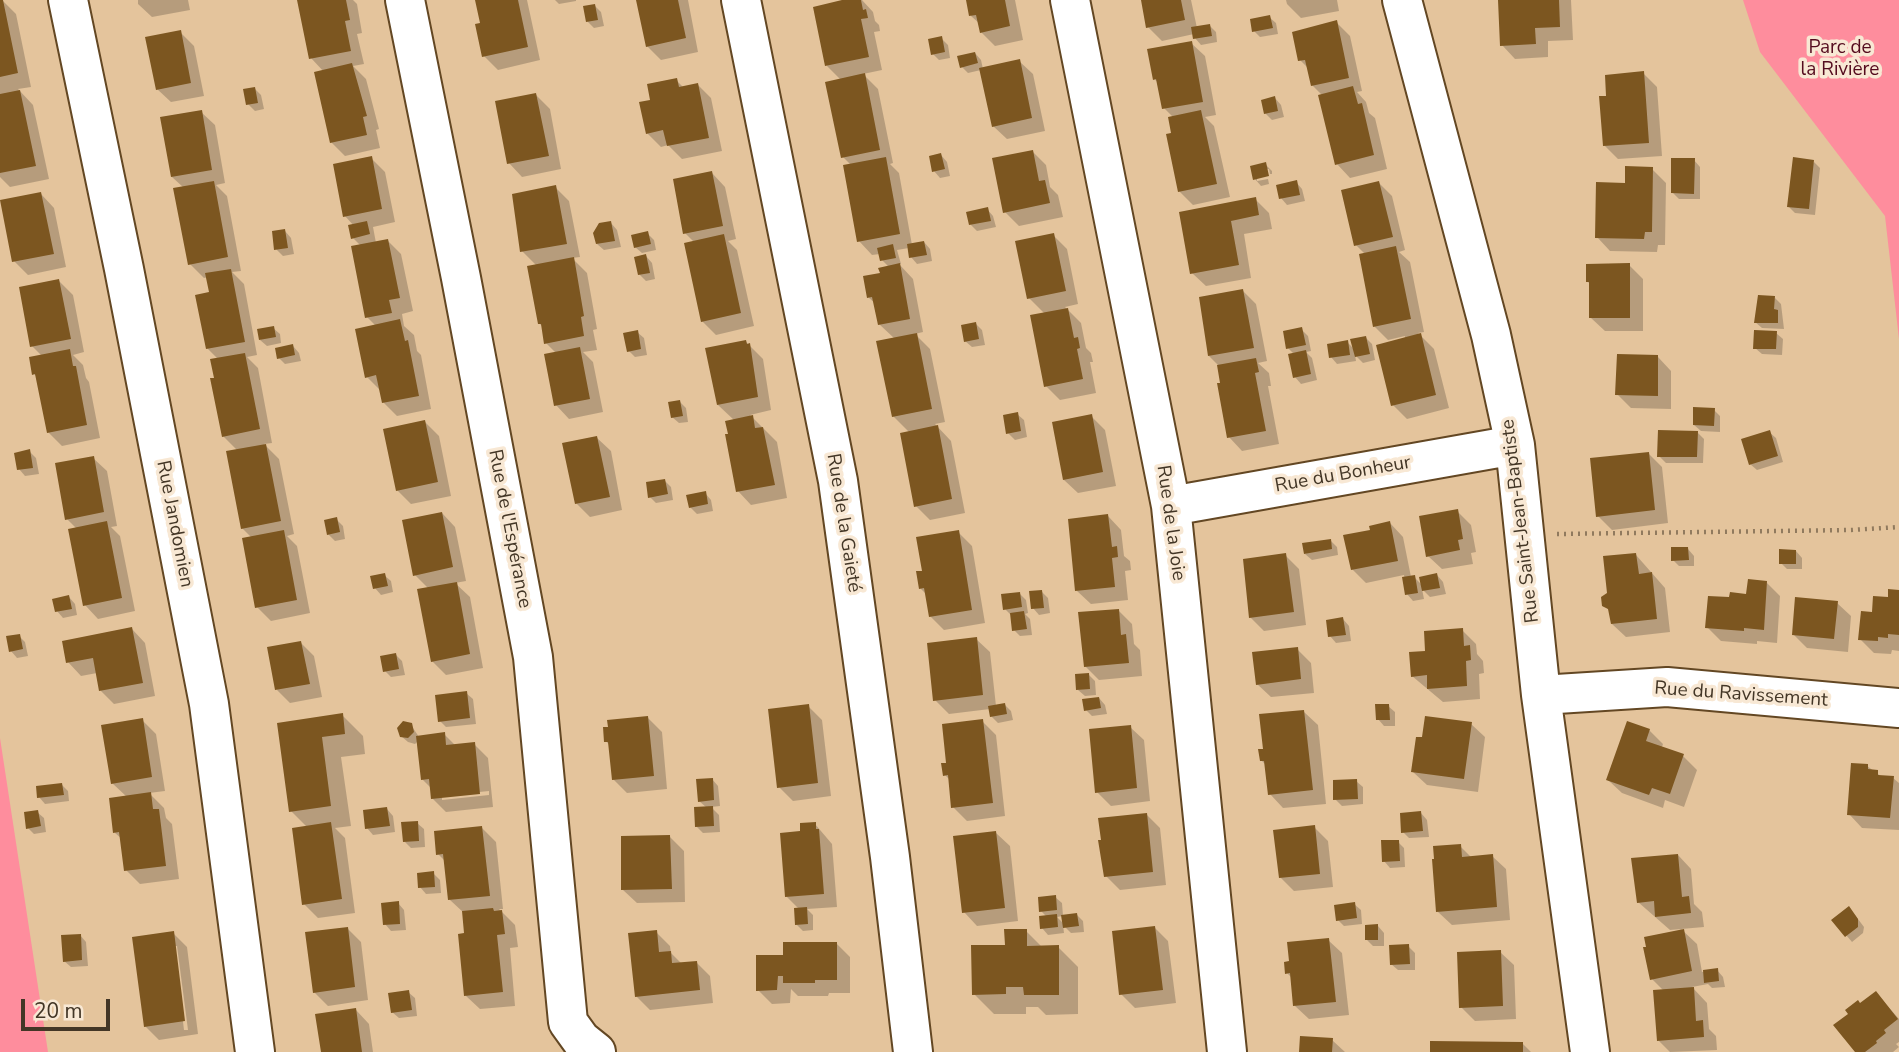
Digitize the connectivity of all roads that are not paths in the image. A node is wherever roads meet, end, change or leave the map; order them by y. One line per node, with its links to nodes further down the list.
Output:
1 (68, 0): 10 (street, Rue Jandomien)
2 (405, 0): 11 (street, Rue de l'Espérance)
3 (741, 0): 12 (street, Rue de la Gaieté)
4 (1070, 0): 7 (street, Rue de la Joie)
5 (1402, 0): 6 (street, Rue Saint-Jean-Baptiste)
6 (1515, 445): 7 (street, Rue du Bonheur); 8 (street, Rue Saint-Jean-Baptiste)
7 (1171, 506): 13 (street, Rue de la Joie)
8 (1541, 695): 9 (street, Rue du Ravissement); 14 (street, Rue Saint-Jean-Baptiste)
9 (1899, 708)
10 (255, 1052)
11 (596, 1052)
12 (913, 1052)
13 (1227, 1052)
14 (1590, 1052)

